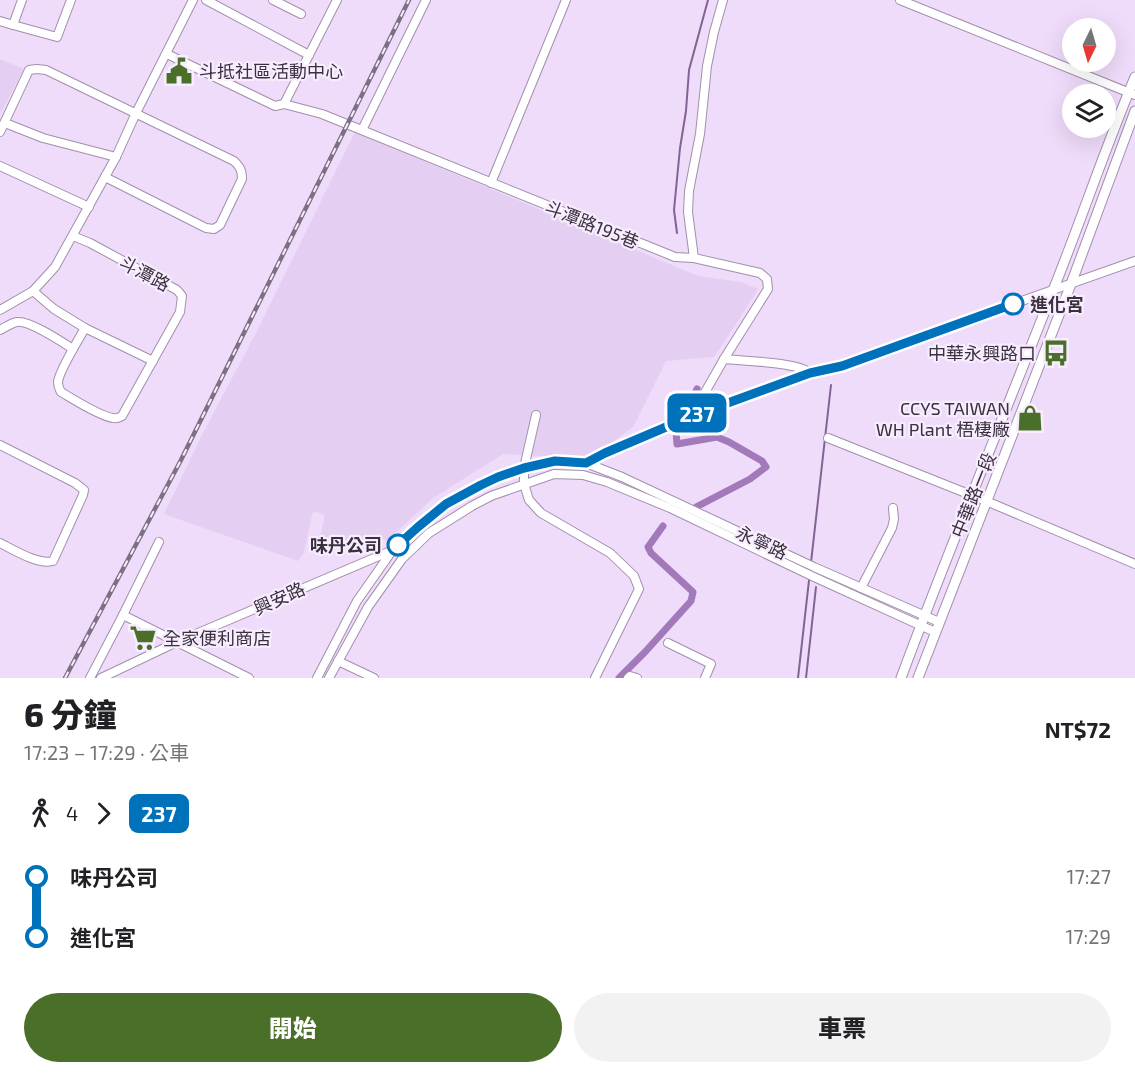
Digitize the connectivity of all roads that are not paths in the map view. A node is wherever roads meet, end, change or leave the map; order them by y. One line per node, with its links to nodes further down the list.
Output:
1 (22, 0): 13 (street)
2 (71, 0): 13 (street)
3 (194, 0): 14 (street)
4 (206, 0): 15 (street)
5 (273, 0): 11 (street)
6 (337, 0): 15 (street)
7 (426, 0): 22 (street)
8 (566, 0): 27 (street)
9 (723, 0): 30 (street)
10 (900, 0): 17 (street)
11 (301, 14)
12 (0, 21): 13 (street)
13 (13, 25)
14 (166, 54): 18 (street, 斗潭路195巷); 20 (street)
15 (309, 55): 18 (street)
16 (1135, 77): 17 (main road, 中華路一段)
17 (1132, 94): 33 (main road, 中華路一段)
18 (284, 104): 22 (street, 斗潭路195巷)
19 (1135, 111): 32 (main road, 中華路一段)
20 (136, 113): 21 (street); 24 (street); 26 (street)
21 (5, 123): 23 (street); 24 (street)
22 (362, 130): 27 (street, 斗潭路195巷)
23 (0, 132)
24 (116, 157): 26 (street)
25 (0, 166): 28 (street)
26 (105, 177): 28 (street)
27 (491, 183): 30 (street, 斗潭路195巷)
28 (89, 207): 29 (street)
29 (73, 236): 34 (street); 40 (street, 斗潭路)
30 (694, 258): 39 (street, 斗潭路195巷)
31 (1135, 261): 32 (street)
32 (1071, 284): 33 (street); 51 (main road, 中華路一段)
33 (1054, 290): 41 (street); 50 (main road, 中華路一段)
34 (33, 291): 35 (street); 36 (street)
35 (0, 310)
36 (85, 328): 38 (street); 40 (street)
37 (0, 330): 38 (street)
38 (73, 349): 40 (street)
39 (724, 359): 41 (street); 43 (street)
40 (153, 361)
41 (810, 373): 43 (street)
42 (536, 415): 47 (street)
43 (692, 416): 46 (street)
44 (828, 438): 50 (street)
45 (0, 445): 54 (street)
46 (586, 463): 47 (street, 興安路); 48 (street); 58 (street, 永寧路)
47 (524, 468): 49 (street); 55 (street, 興安路)
48 (583, 475): 49 (street); 62 (street, 永寧路)
49 (524, 484): 56 (street); 73 (street)
50 (973, 495): 51 (street); 60 (main road, 中華路一段)
51 (986, 501): 57 (street); 61 (main road, 中華路一段)
52 (893, 508): 58 (street)
53 (159, 542): 59 (street)
54 (0, 543)
55 (393, 550): 56 (street); 64 (street, 興安路); 70 (street)
56 (402, 559): 66 (street)
57 (1135, 564)
58 (861, 588): 60 (street, 永寧路)
59 (123, 615): 64 (street); 67 (street)
60 (924, 615): 61 (street, 永寧路); 62 (main road, 中華路一段)
61 (939, 621): 63 (main road, 中華路一段)
62 (920, 627): 63 (street, 永寧路); 77 (main road, 中華路一段)
63 (935, 632): 78 (main road, 中華路一段)
64 (177, 642): 68 (street, 興安路); 69 (street)
65 (668, 643): 76 (street)
66 (338, 661): 71 (street); 72 (street)
67 (90, 678)
68 (101, 678)
69 (249, 678)
70 (317, 678)
71 (329, 678)
72 (374, 678)
73 (595, 678)
74 (628, 678): 75 (street)
75 (638, 678)
76 (705, 678)
77 (901, 678)
78 (918, 678)

